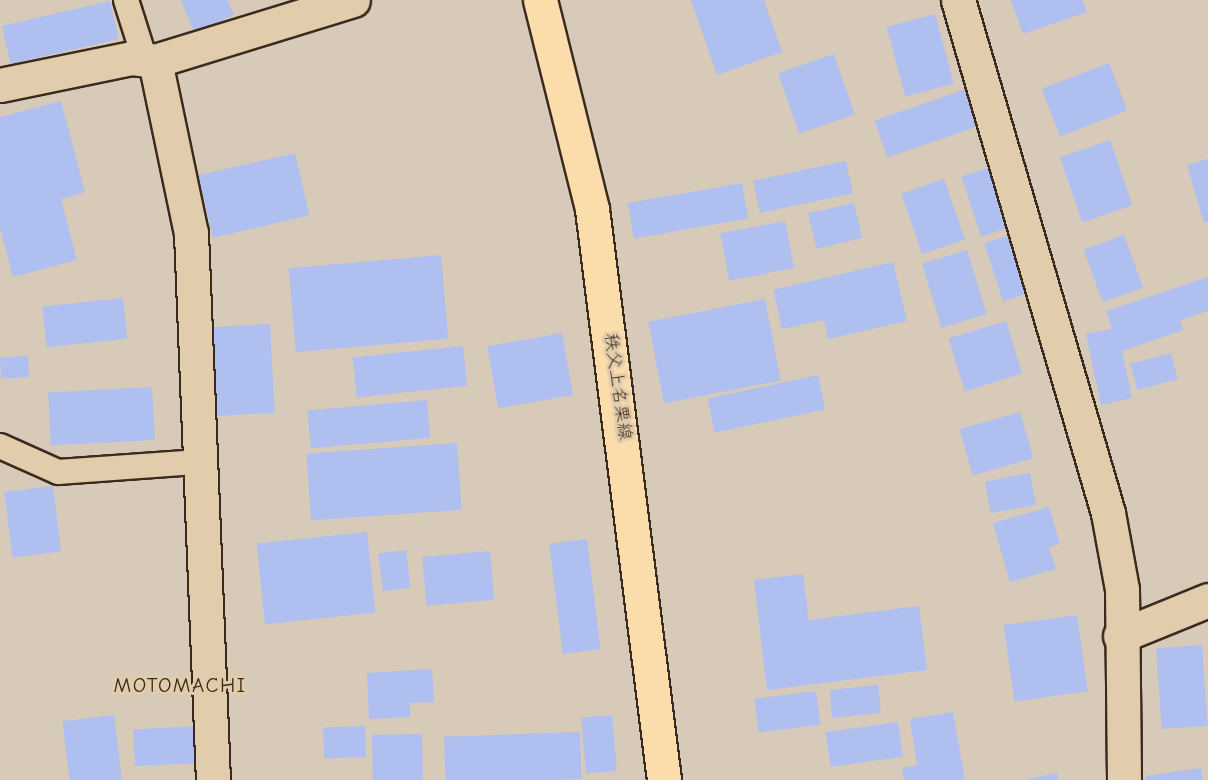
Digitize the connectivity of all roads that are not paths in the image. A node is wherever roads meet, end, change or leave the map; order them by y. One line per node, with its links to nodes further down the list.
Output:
1 (126, 0): 5 (lane)
2 (353, 0): 5 (street)
3 (540, 0): 12 (main road, 秩父上名栗線)
4 (958, 0): 10 (street)
5 (150, 60): 6 (street); 8 (street)
6 (0, 85)
7 (0, 447): 8 (lane)
8 (196, 462): 11 (street)
9 (1208, 600): 10 (street)
10 (1120, 636): 13 (street)
11 (213, 780)
12 (664, 780)
13 (1124, 780)

